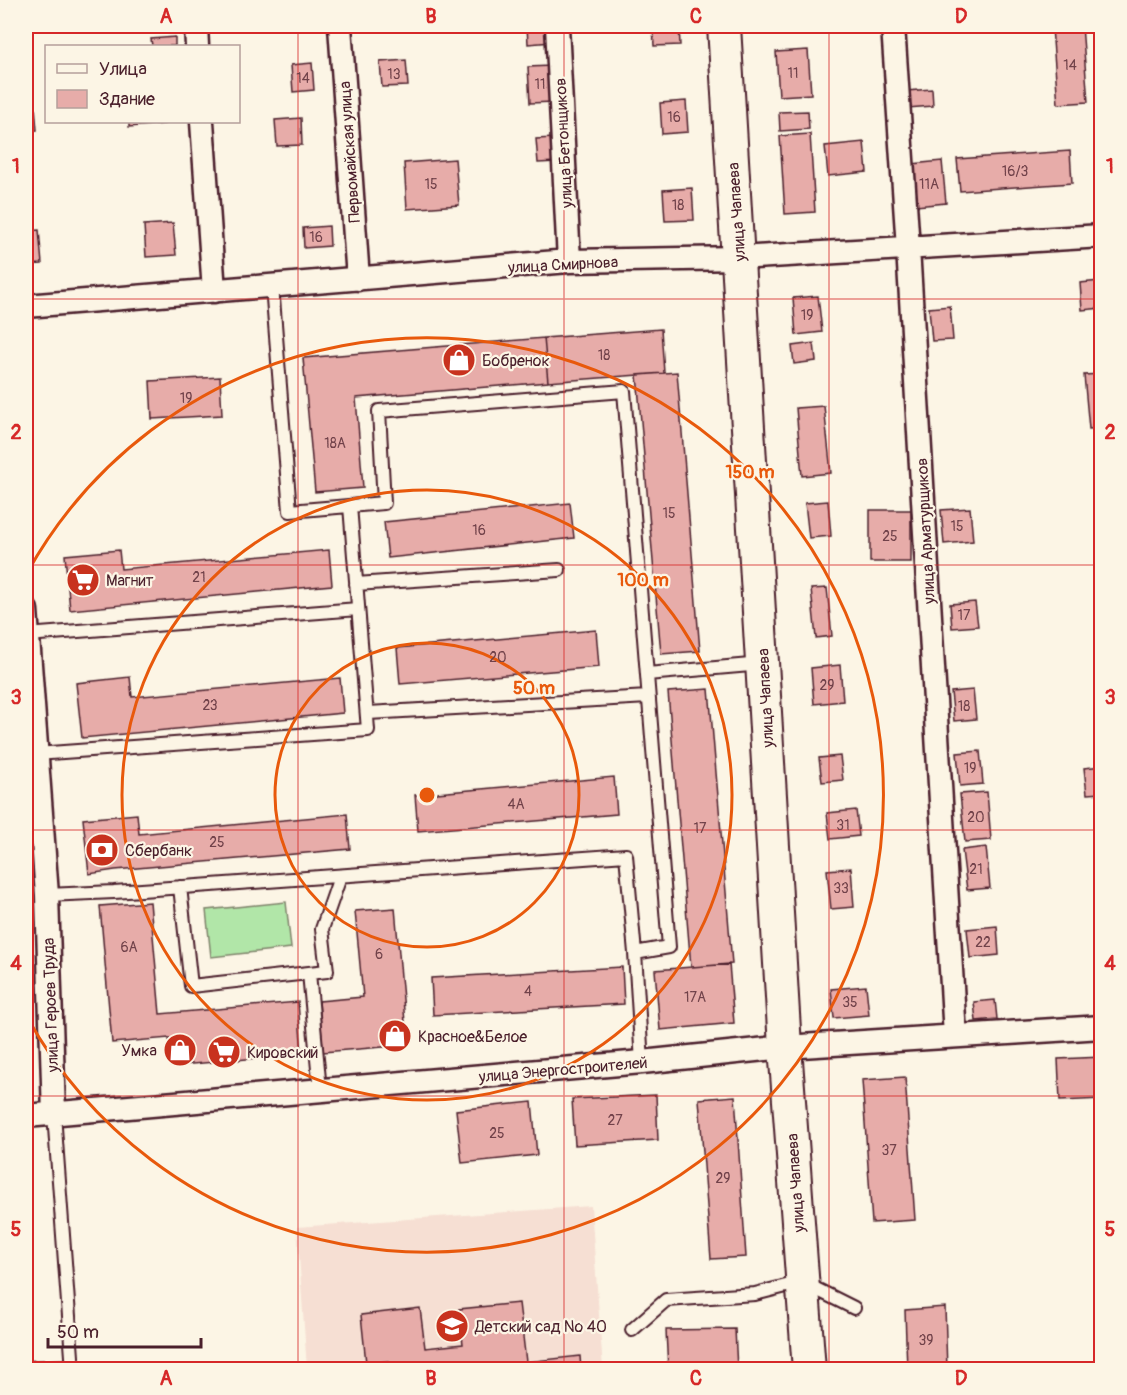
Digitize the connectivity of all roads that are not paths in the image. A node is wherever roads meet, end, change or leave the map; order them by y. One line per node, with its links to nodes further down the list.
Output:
1 (196, 26): 6 (street)
2 (340, 26): 12 (street, Первомайская улица)
3 (557, 26): 11 (street, улица Бетонщиков)
4 (724, 26): 10 (street, улица Чапаева)
5 (893, 26): 9 (street, улица Арматурщиков)
6 (197, 45)
7 (202, 123): 14 (street)
8 (1101, 236): 9 (street, улица Смирнова)
9 (909, 248): 10 (street, улица Смирнова); 33 (street, улица Арматурщиков)
10 (739, 258): 11 (street, улица Смирнова); 22 (street, улица Чапаева)
11 (569, 261): 12 (street, улица Смирнова)
12 (358, 279): 13 (street, улица Смирнова)
13 (273, 286): 14 (street, улица Смирнова); 16 (lane)
14 (214, 291): 15 (street, улица Смирнова)
15 (26, 306)
16 (350, 506): 18 (lane); 23 (lane)
17 (559, 570): 18 (lane)
18 (356, 584): 19 (lane)
19 (358, 609): 21 (lane); 25 (lane)
20 (26, 610): 21 (street, улица Героев Труда)
21 (27, 635): 26 (street, улица Героев Труда)
22 (763, 664): 23 (lane); 34 (street, улица Чапаева)
23 (646, 674): 24 (lane)
24 (648, 697): 25 (lane); 30 (lane)
25 (368, 713): 26 (lane)
26 (36, 754): 29 (street, улица Героев Труда)
27 (340, 877): 28 (lane); 30 (lane); 31 (lane)
28 (180, 886): 29 (lane); 31 (lane)
29 (47, 895): 37 (street, улица Героев Труда)
30 (635, 953): 35 (lane)
31 (309, 973): 36 (lane)
32 (1101, 1027): 33 (street, улица Энергостроителей)
33 (955, 1036): 34 (street, улица Энергостроителей)
34 (785, 1047): 35 (street, улица Энергостроителей); 39 (street, улица Чапаева)
35 (642, 1062): 36 (street, улица Энергостроителей)
36 (320, 1090): 37 (street, улица Энергостроителей)
37 (54, 1114): 38 (street, улица Энергостроителей); 43 (lane)
38 (26, 1116)
39 (802, 1282): 40 (lane); 41 (lane); 44 (street, улица Чапаева)
40 (855, 1308)
41 (632, 1330)
42 (26, 1368): 43 (lane)
43 (73, 1368)
44 (809, 1370)

